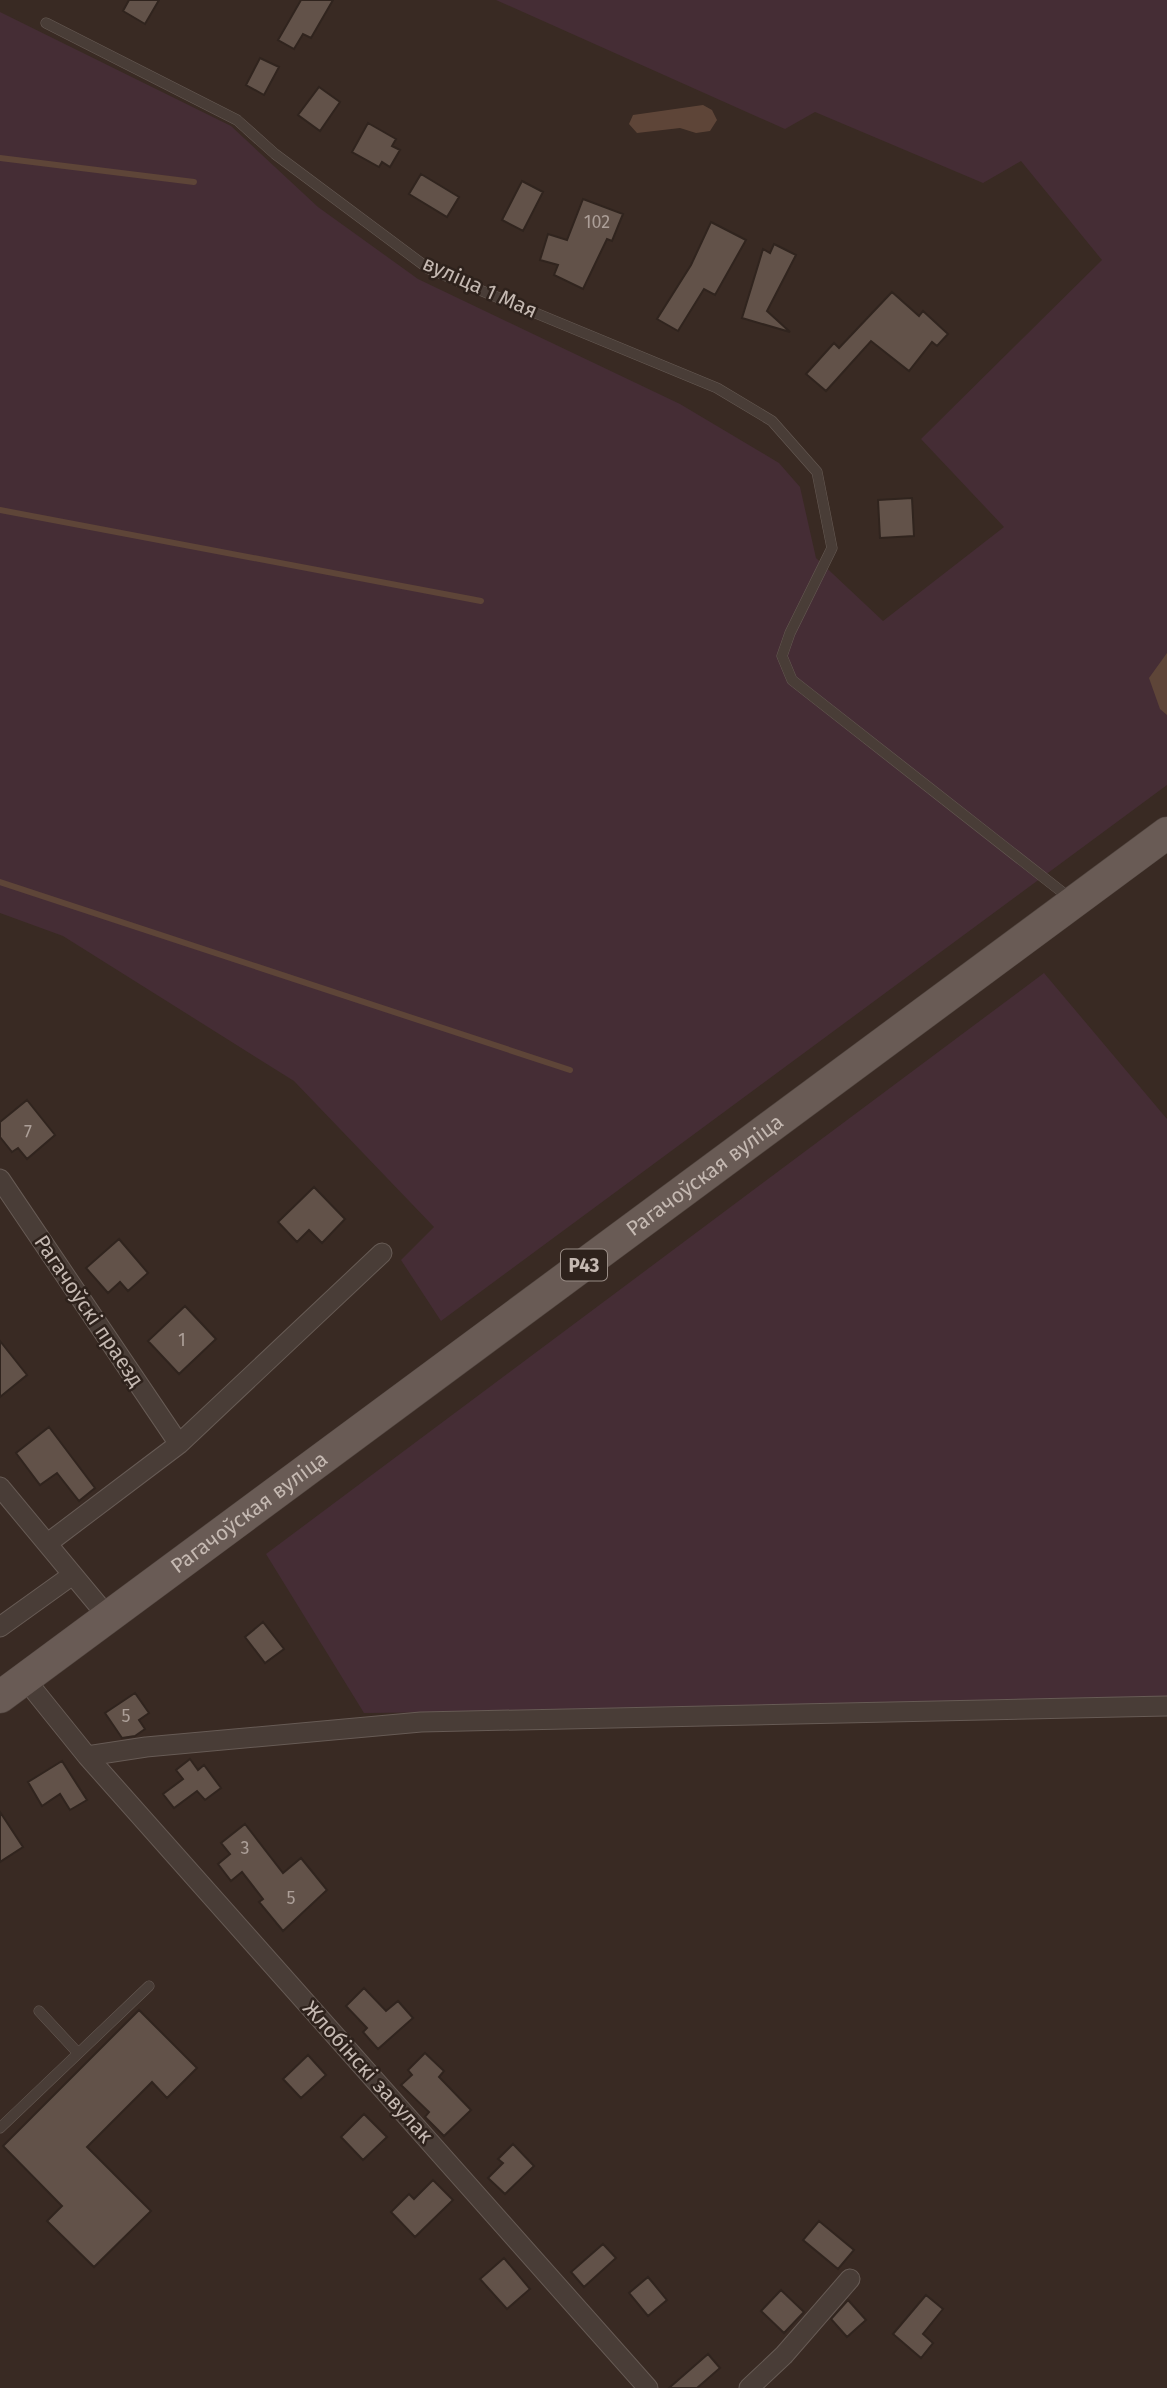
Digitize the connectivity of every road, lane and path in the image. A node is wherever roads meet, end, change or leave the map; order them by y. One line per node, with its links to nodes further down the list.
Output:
1 (46, 23): 3 (lane, вуліца 1 Мая)
2 (1167, 833): 3 (main road, Рагачоўская вуліца / Р43)
3 (1074, 902): 10 (main road, Рагачоўская вуліца / Р43)
4 (0, 1179): 6 (street, Рагачоўскі праезд)
5 (382, 1253): 6 (street)
6 (179, 1444): 8 (street)
7 (0, 1487): 8 (street)
8 (48, 1543): 9 (street)
9 (71, 1576): 10 (street); 11 (street)
10 (108, 1618): 12 (main road, Рагачоўская вуліца / Р43)
11 (0, 1627)
12 (25, 1679): 13 (main road, Рагачоўская вуліца / Р43); 15 (street, Жлобінскі завулак)
13 (0, 1697)
14 (1167, 1706): 15 (street)
15 (87, 1756): 21 (street, Жлобінскі завулак)
16 (149, 1986): 18 (lane)
17 (39, 2011): 18 (lane)
18 (77, 2052): 19 (lane)
19 (0, 2128)
20 (850, 2279): 22 (street)
21 (648, 2388)
22 (749, 2388)

